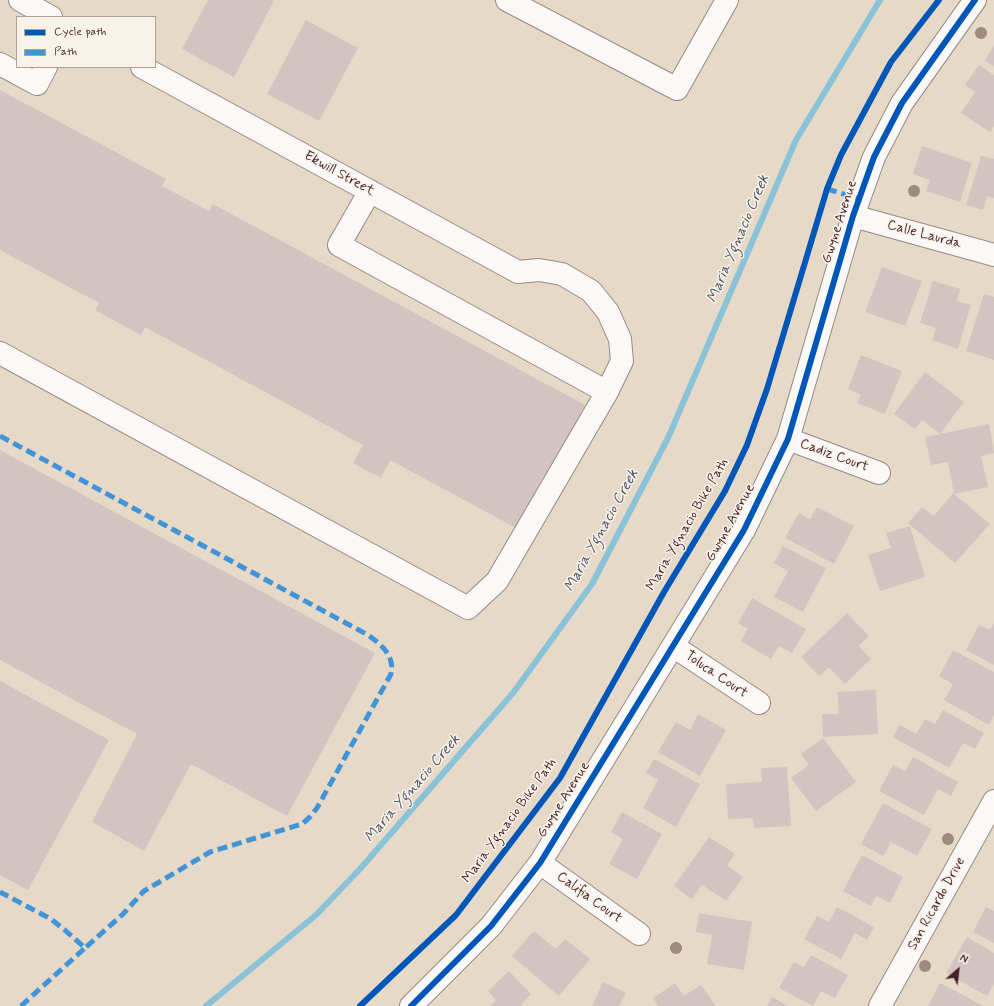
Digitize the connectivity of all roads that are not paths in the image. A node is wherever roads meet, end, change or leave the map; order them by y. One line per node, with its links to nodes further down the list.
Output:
1 (20, 0): 5 (street)
2 (507, 0): 3 (street)
3 (727, 0)
4 (975, 0): 10 (street, Gwyne Avenue)
5 (49, 16)
6 (0, 64): 7 (street)
7 (45, 68)
8 (144, 68): 9 (street, Ekwill Street)
9 (370, 191): 13 (street, Ekwill Street); 13 (street)
10 (853, 216): 11 (street, Calle Laurda); 14 (street, Gwyne Avenue)
11 (994, 255)
12 (0, 353): 13 (street, Ekwill Street)
13 (607, 392)
14 (788, 439): 15 (street, Cadiz Court); 16 (street, Gwyne Avenue)
15 (879, 473)
16 (674, 646): 17 (street, Toluca Court); 19 (street, Gwyne Avenue)
17 (759, 703)
18 (994, 801): 22 (street, San Ricardo Drive)
19 (540, 862): 20 (street, Califia Court); 21 (street, Gwyne Avenue)
20 (639, 934)
21 (412, 1006)
22 (880, 1006)

